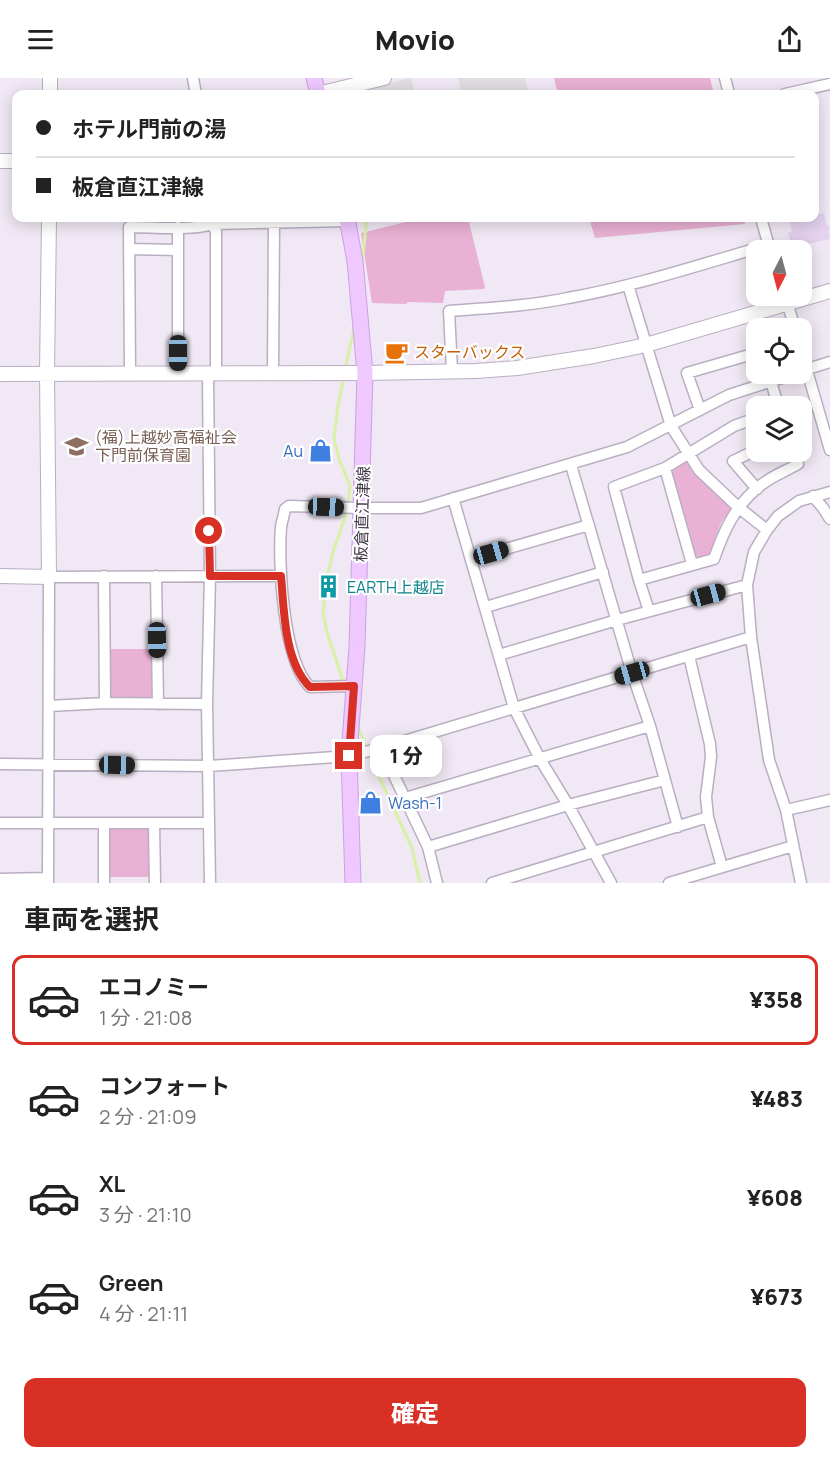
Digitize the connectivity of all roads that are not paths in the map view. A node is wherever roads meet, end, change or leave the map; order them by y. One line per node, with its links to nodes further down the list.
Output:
1 (384, 78): 3 (street)
2 (830, 84): 4 (street)
3 (334, 90)
4 (803, 90)
5 (49, 222): 27 (street)
6 (211, 222): 13 (street)
7 (212, 222): 33 (street)
8 (243, 222): 12 (street)
9 (292, 222): 12 (street)
10 (348, 222): 30 (main road, 板倉直江津線)
11 (762, 222): 14 (street)
12 (274, 223): 29 (street)
13 (178, 227): 15 (street); 16 (street)
14 (767, 240)
15 (129, 249): 16 (street); 32 (street)
16 (178, 250): 28 (street)
17 (746, 254): 18 (street)
18 (628, 285): 22 (street); 26 (street)
19 (830, 291): 20 (street)
20 (812, 294)
21 (765, 306): 22 (street)
22 (646, 345): 26 (street); 38 (street)
23 (746, 356): 36 (street)
24 (830, 362): 25 (street)
25 (812, 368)
26 (452, 371): 30 (street)
27 (47, 373): 31 (street); 32 (street); 62 (street)
28 (178, 373): 32 (street); 33 (street)
29 (273, 373): 30 (street); 33 (street)
30 (365, 373): 50 (main road, 板倉直江津線)
31 (0, 374)
32 (130, 374)
33 (212, 374): 60 (street)
34 (762, 384): 36 (street)
35 (809, 384): 39 (street)
36 (700, 410): 38 (street)
37 (746, 422): 40 (street)
38 (671, 426): 40 (street); 43 (street)
39 (830, 450)
40 (688, 453): 44 (street); 49 (street)
41 (746, 455): 45 (street)
42 (797, 462): 45 (street)
43 (571, 465): 48 (street); 52 (street)
44 (665, 468): 55 (street); 63 (street)
45 (757, 489): 49 (street)
46 (830, 492): 47 (street)
47 (813, 496): 51 (street); 53 (street)
48 (453, 498): 50 (street); 54 (street)
49 (738, 507): 53 (street); 55 (street)
50 (362, 508): 61 (street); 72 (main road, 板倉直江津線)
51 (830, 519)
52 (589, 525): 54 (street); 56 (street)
53 (767, 530): 64 (street)
54 (471, 559): 65 (street)
55 (692, 564): 63 (street)
56 (603, 572): 65 (street); 67 (street)
57 (0, 576): 62 (street)
58 (105, 576): 59 (street); 62 (street); 73 (street)
59 (156, 576): 60 (street); 74 (street)
60 (210, 576): 61 (street); 75 (street)
61 (281, 576): 72 (street)
62 (49, 577): 76 (street)
63 (639, 580): 66 (street)
64 (747, 585): 66 (street); 68 (street)
65 (486, 607): 69 (street)
66 (649, 611): 67 (street)
67 (616, 620): 69 (street); 71 (street)
68 (751, 637): 70 (street); 89 (street)
69 (500, 655): 77 (street)
70 (689, 656): 71 (street); 90 (street)
71 (632, 673): 77 (street); 78 (street)
72 (354, 686): 80 (main road, 板倉直江津線)
73 (105, 703): 74 (street); 76 (street)
74 (158, 704): 75 (street)
75 (207, 704): 84 (street)
76 (49, 706): 83 (street)
77 (514, 708): 79 (street); 81 (street)
78 (650, 726): 81 (street); 85 (street)
79 (381, 748): 80 (street); 86 (street)
80 (349, 756): 84 (street); 106 (main road, 板倉直江津線)
81 (540, 759): 86 (street); 88 (street)
82 (0, 764): 83 (street)
83 (49, 764): 84 (street); 92 (street)
84 (209, 766): 94 (street)
85 (665, 780): 88 (street); 96 (street)
86 (405, 798): 98 (street)
87 (830, 800): 89 (street)
88 (568, 805): 98 (street); 99 (street)
89 (786, 810): 97 (street)
90 (708, 817): 96 (street); 100 (street)
91 (0, 823): 92 (street)
92 (50, 823): 95 (street); 102 (street)
93 (154, 823): 94 (street); 95 (street); 104 (street)
94 (209, 823): 105 (street)
95 (104, 824): 103 (street)
96 (678, 826): 99 (street)
97 (793, 846): 100 (street); 111 (street)
98 (428, 847): 107 (street)
99 (595, 853): 108 (street); 109 (street)
100 (722, 867): 110 (street)
101 (0, 879): 102 (street)
102 (48, 881)
103 (104, 883)
104 (155, 883)
105 (210, 883)
106 (353, 883)
107 (437, 883)
108 (492, 883)
109 (611, 883)
110 (669, 883)
111 (801, 883)

